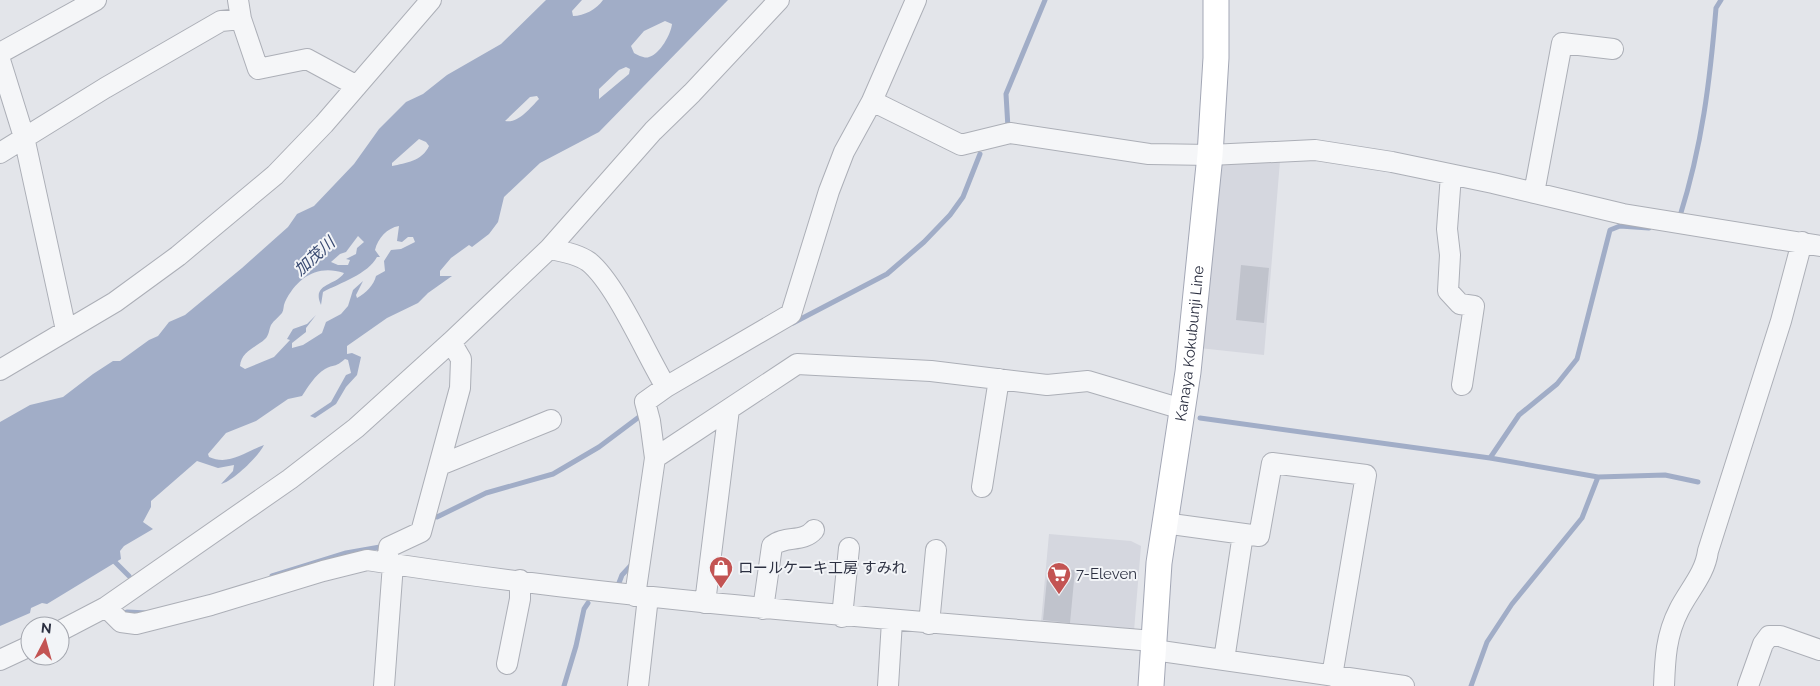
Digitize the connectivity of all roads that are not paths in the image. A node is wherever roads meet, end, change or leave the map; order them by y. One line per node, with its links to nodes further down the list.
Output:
1 (96, 0): 8 (street)
2 (431, 0): 10 (street)
3 (780, 0): 18 (street)
4 (916, 0): 11 (street)
5 (1216, 0): 14 (main road, Kanaya Kokubunji Line)
6 (240, 9): 10 (street); 12 (street)
7 (1614, 49): 16 (street)
8 (0, 53)
9 (0, 60): 12 (street)
10 (357, 86): 19 (street)
11 (872, 101): 14 (street); 24 (street)
12 (24, 137): 13 (street); 19 (street)
13 (0, 153)
14 (1210, 155): 15 (street); 26 (main road, Kanaya Kokubunji Line)
15 (1452, 174): 16 (street); 23 (street)
16 (1534, 193): 17 (street)
17 (1811, 244): 58 (street)
18 (549, 249): 20 (street); 24 (street)
19 (66, 330): 21 (street)
20 (451, 342): 29 (street); 40 (street)
21 (0, 370)
22 (998, 379): 25 (street); 26 (street); 30 (street)
23 (1462, 384)
24 (666, 387): 28 (street)
25 (729, 409): 28 (street); 39 (street)
26 (1182, 409): 31 (main road, Kanaya Kokubunji Line)
27 (551, 420): 29 (street)
28 (655, 458): 38 (street)
29 (440, 465): 36 (street)
30 (982, 487)
31 (1164, 523): 33 (street); 46 (main road, Kanaya Kokubunji Line)
32 (814, 530): 41 (street)
33 (1243, 534): 50 (street); 52 (street)
34 (849, 548): 42 (street)
35 (936, 550): 44 (street)
36 (390, 564): 37 (street); 40 (street); 53 (street)
37 (520, 580): 38 (street); 51 (street)
38 (641, 597): 39 (street); 54 (street)
39 (705, 603): 41 (street)
40 (106, 607): 45 (street)
41 (763, 609): 42 (street)
42 (842, 617): 43 (street)
43 (892, 621): 44 (street); 55 (street)
44 (929, 624): 46 (street)
45 (70, 626)
46 (1154, 645): 50 (street); 56 (main road, Kanaya Kokubunji Line)
47 (1820, 650): 59 (street)
48 (20, 651): 49 (street)
49 (0, 660)
50 (1224, 660): 52 (street)
51 (507, 664)
52 (1332, 676): 57 (street)
53 (384, 686)
54 (638, 686)
55 (888, 686)
56 (1152, 686)
57 (1404, 686)
58 (1664, 686)
59 (1748, 686)

